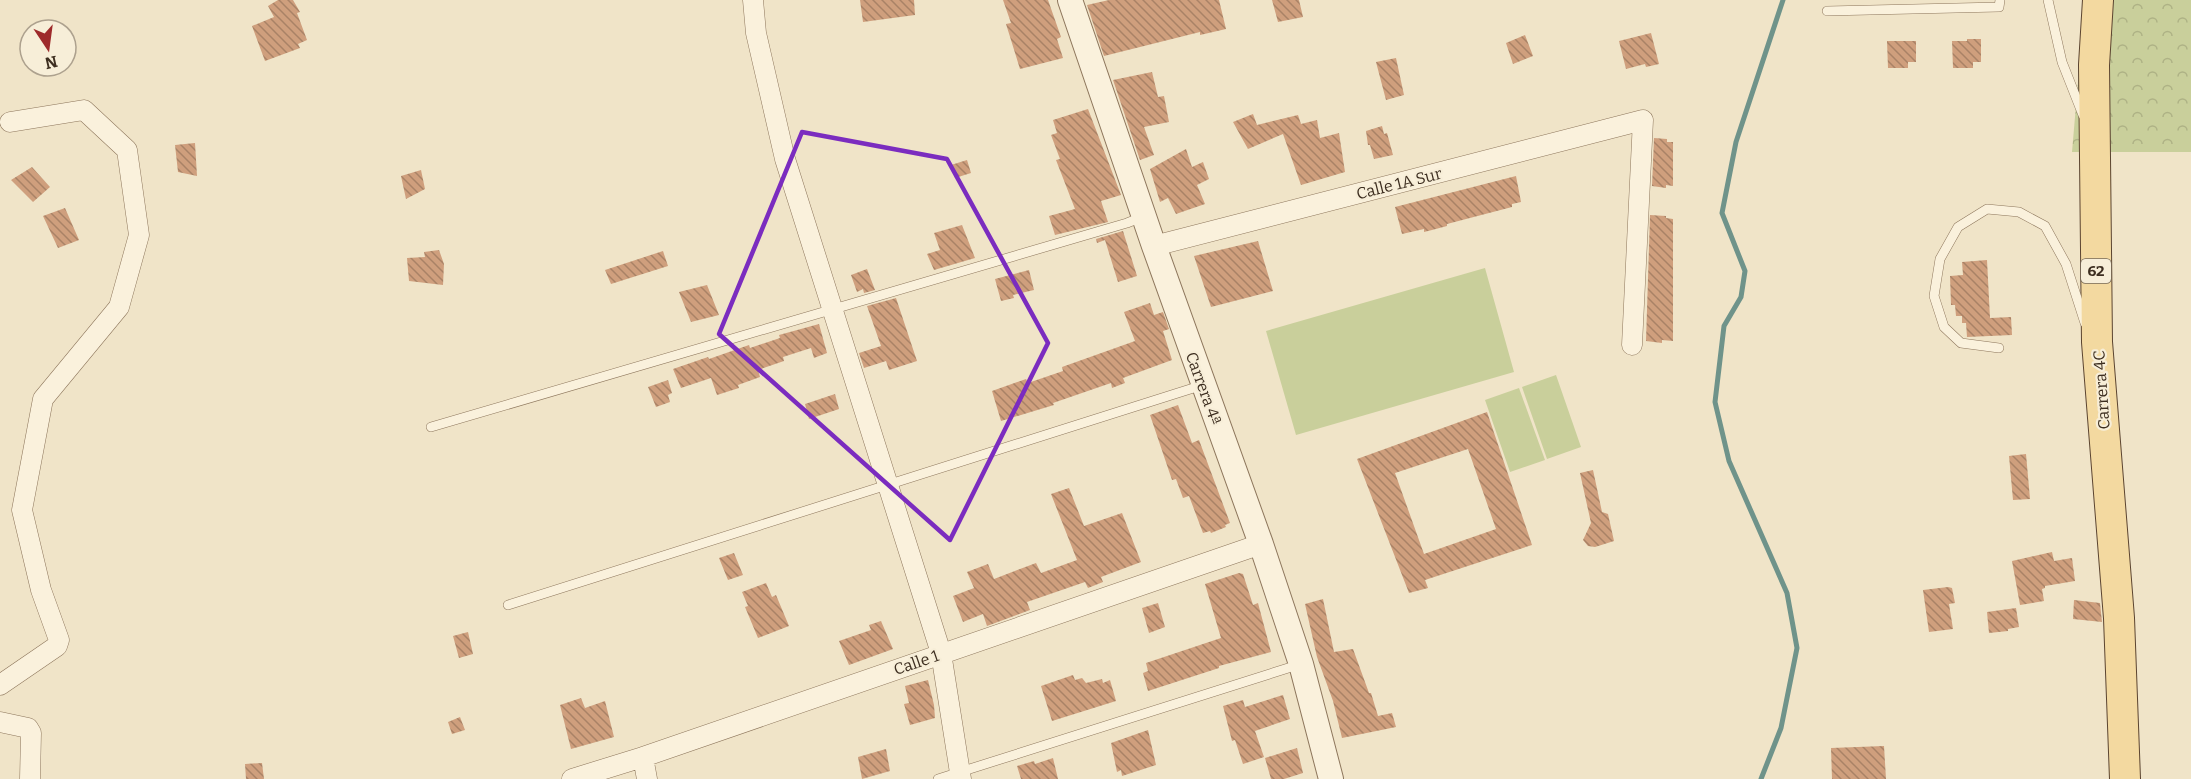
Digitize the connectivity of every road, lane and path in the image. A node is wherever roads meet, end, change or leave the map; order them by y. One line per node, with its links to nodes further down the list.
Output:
1 (753, 0): 11 (street)
2 (2000, 0): 6 (lane)
3 (2048, 0): 8 (lane)
4 (2098, 0): 8 (main road, Carrera 4C / 62)
5 (1075, 1): 9 (street, Carrera 4ª)
6 (1827, 11)
7 (10, 122): 22 (street)
8 (2094, 140): 14 (main road, Carrera 4C / 62)
9 (1144, 216): 10 (street, Carrera 4ª); 11 (lane)
10 (1154, 246): 12 (street, Calle 1A Sur); 15 (street, Carrera 4ª)
11 (833, 311): 16 (lane); 17 (street)
12 (1632, 345)
13 (1999, 348): 14 (lane)
14 (2100, 382): 31 (main road, Carrera 4C / 62)
15 (1203, 385): 17 (lane); 18 (street, Carrera 4ª)
16 (431, 427)
17 (889, 485): 19 (lane); 20 (street)
18 (1261, 544): 20 (street, Calle 1); 21 (street, Carrera 4ª)
19 (508, 605)
20 (941, 653): 24 (street, Calle 1); 25 (street)
21 (1301, 664): 25 (lane); 30 (street, Carrera 4ª)
22 (0, 685)
23 (0, 722): 26 (street)
24 (643, 757): 27 (street, Calle 1); 28 (street)
25 (961, 775): 29 (lane)
26 (30, 779)
27 (572, 779)
28 (647, 779)
29 (938, 779)
30 (1331, 779)
31 (2125, 779)

